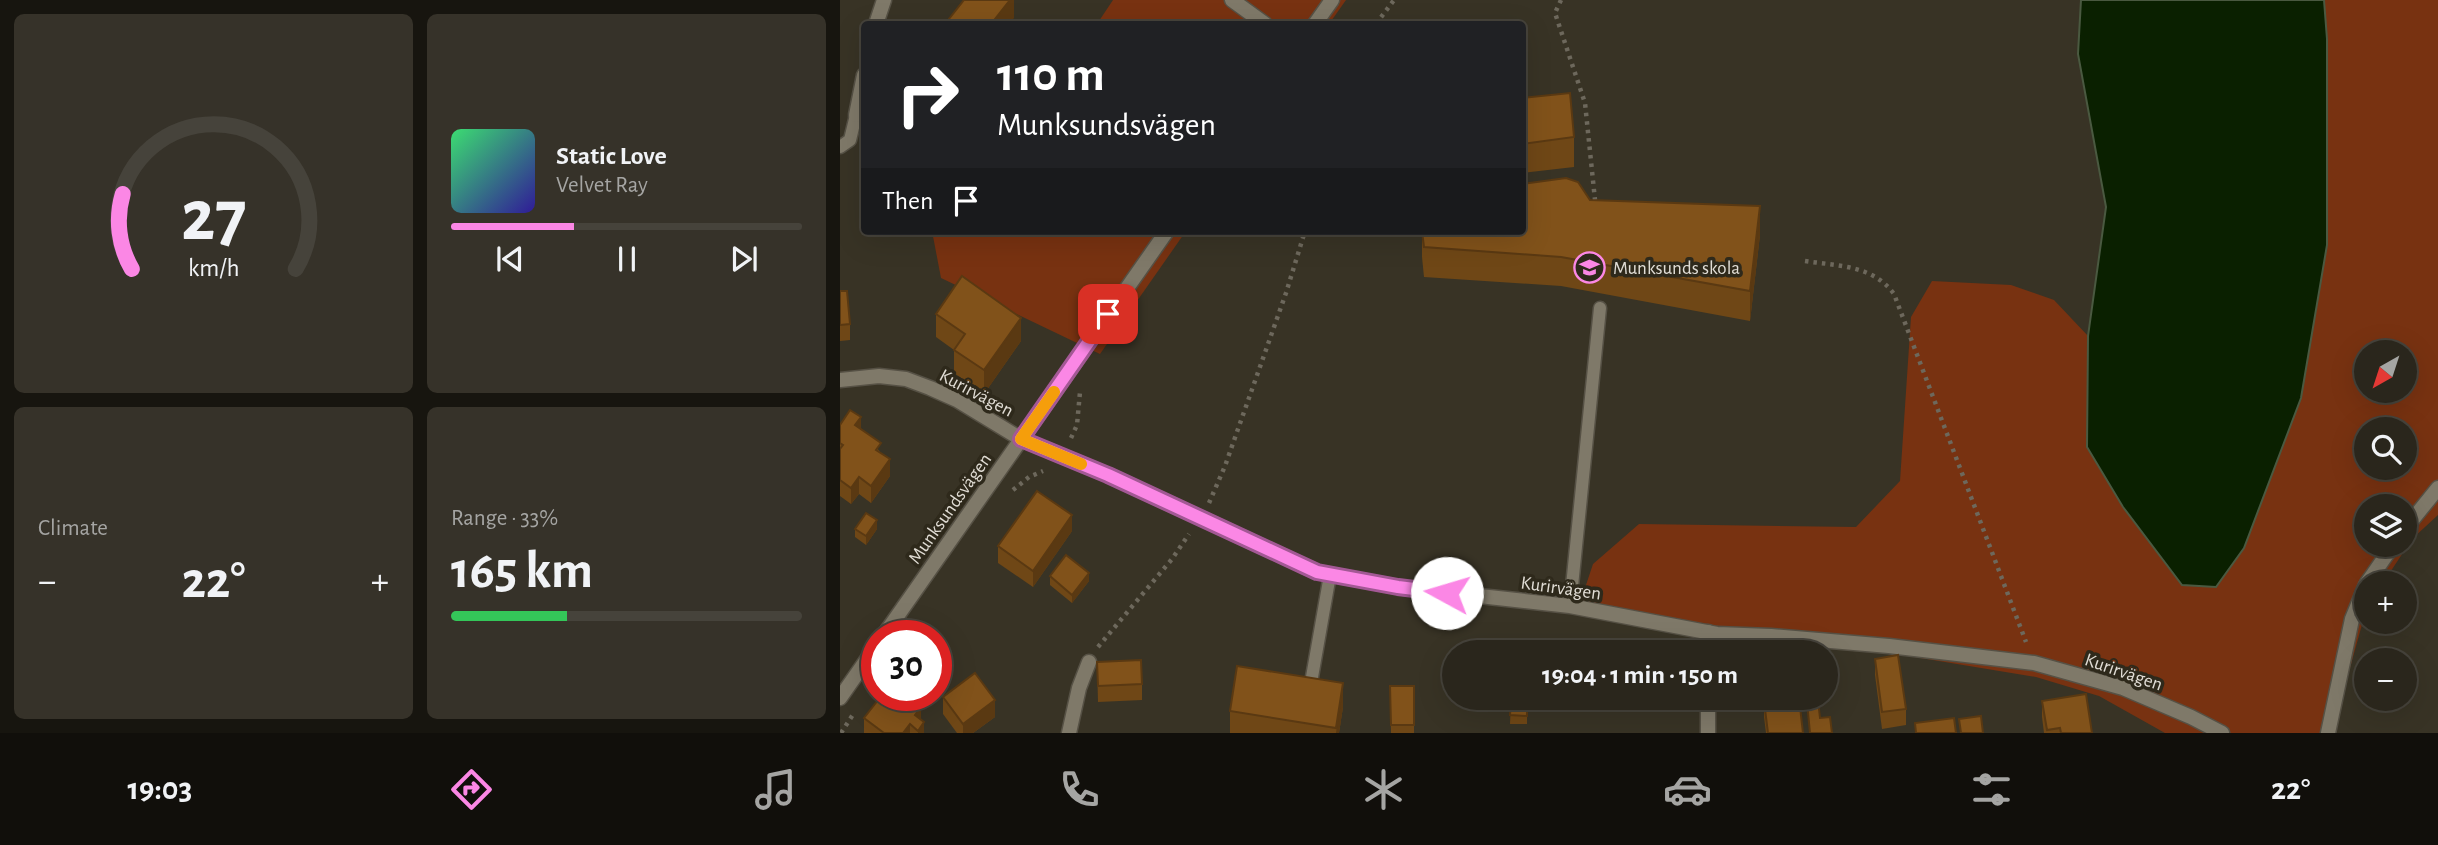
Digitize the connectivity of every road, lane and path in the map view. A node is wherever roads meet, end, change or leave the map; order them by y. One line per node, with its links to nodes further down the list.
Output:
1 (884, 0): 6 (street)
2 (1232, 0): 7 (street)
3 (1332, 0): 8 (street)
4 (1394, 0): 9 (path)
5 (1561, 0): 13 (path)
6 (877, 21)
7 (1261, 21)
8 (1317, 21)
9 (1378, 21)
10 (861, 90): 11 (street)
11 (856, 115): 12 (lane)
12 (840, 147)
13 (1595, 200)
14 (1164, 235): 19 (street, Munksundsvägen)
15 (1304, 235): 22 (path)
16 (1805, 261): 30 (path)
17 (1600, 308): 24 (lane)
18 (840, 380): 19 (street, Kurirvägen)
19 (1021, 439): 22 (street, Kurirvägen); 26 (street, Munksundsvägen)
20 (2438, 488): 21 (street)
21 (2417, 514)
22 (1200, 519): 23 (street, Kurirvägen); 29 (path)
23 (1330, 575): 24 (street, Kurirvägen); 32 (lane)
24 (1570, 606): 27 (street, Kurirvägen)
25 (2354, 614): 38 (street)
26 (894, 620)
27 (1708, 632): 28 (street); 30 (street, Kurirvägen)
28 (1708, 640)
29 (1089, 663): 35 (street)
30 (2034, 663): 37 (street, Kurirvägen)
31 (861, 668): 33 (street)
32 (1312, 677)
33 (840, 698)
34 (1708, 710): 36 (street)
35 (1069, 733)
36 (1708, 733)
37 (2222, 733)
38 (2328, 733)

